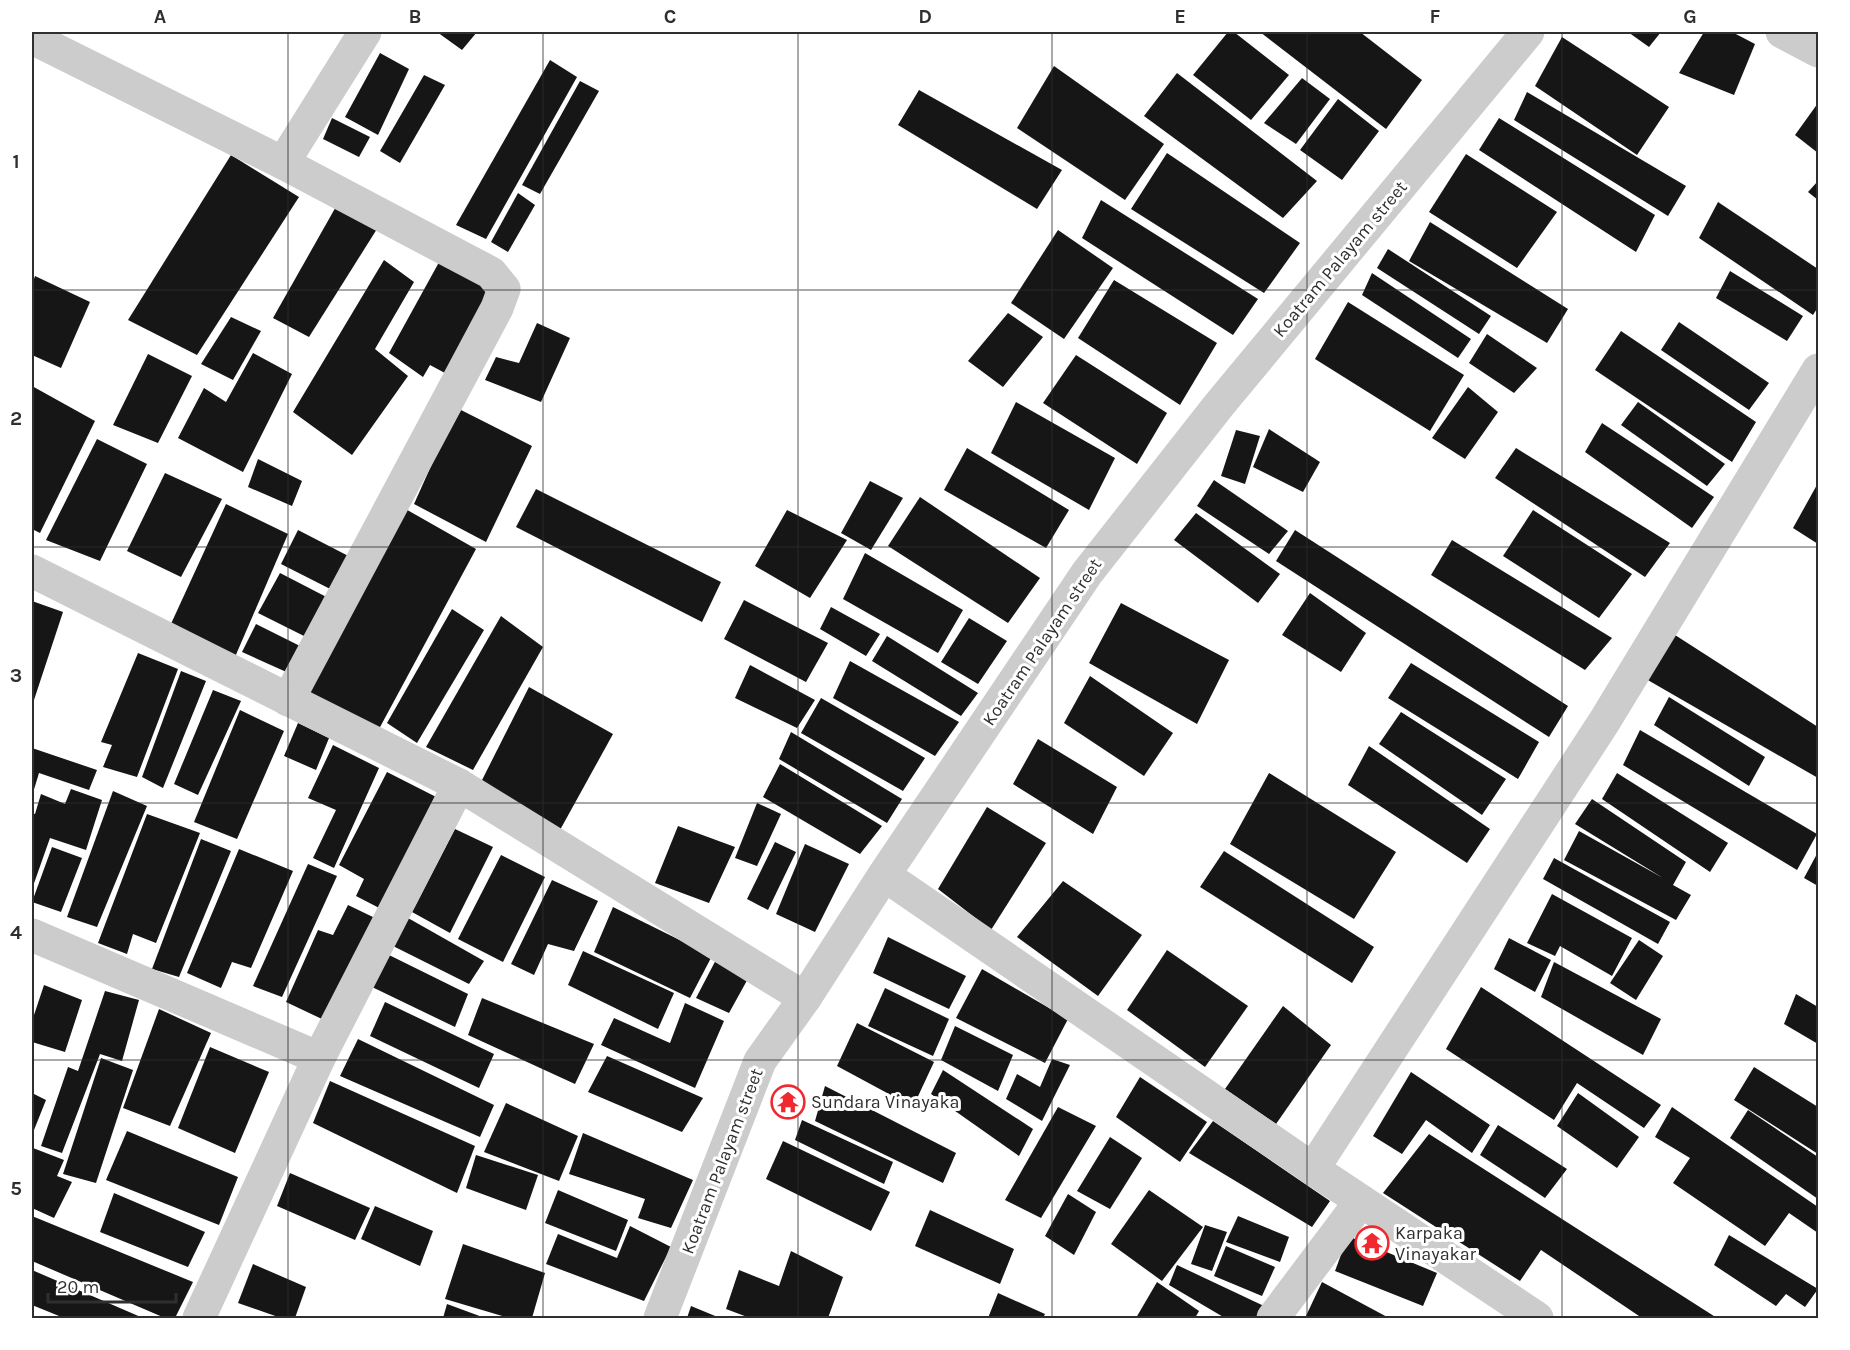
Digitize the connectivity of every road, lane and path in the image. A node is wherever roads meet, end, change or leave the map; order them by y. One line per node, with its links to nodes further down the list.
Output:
1 (364, 32): 6 (street)
2 (1528, 32): 11 (street, Koatram Palayam street)
3 (1782, 32): 5 (street)
4 (32, 39): 6 (street)
5 (1818, 51)
6 (282, 163): 9 (street)
7 (1818, 370): 15 (street)
8 (32, 571): 9 (street)
9 (288, 700): 10 (street)
10 (459, 785): 13 (street); 14 (street)
11 (884, 875): 13 (street, Koatram Palayam street); 15 (street)
12 (32, 935): 14 (street)
13 (805, 998): 18 (street, Koatram Palayam street)
14 (319, 1058): 17 (street)
15 (1313, 1169): 16 (street)
16 (1361, 1201): 19 (street); 20 (street)
17 (199, 1318)
18 (660, 1318)
19 (1273, 1318)
20 (1537, 1318)

